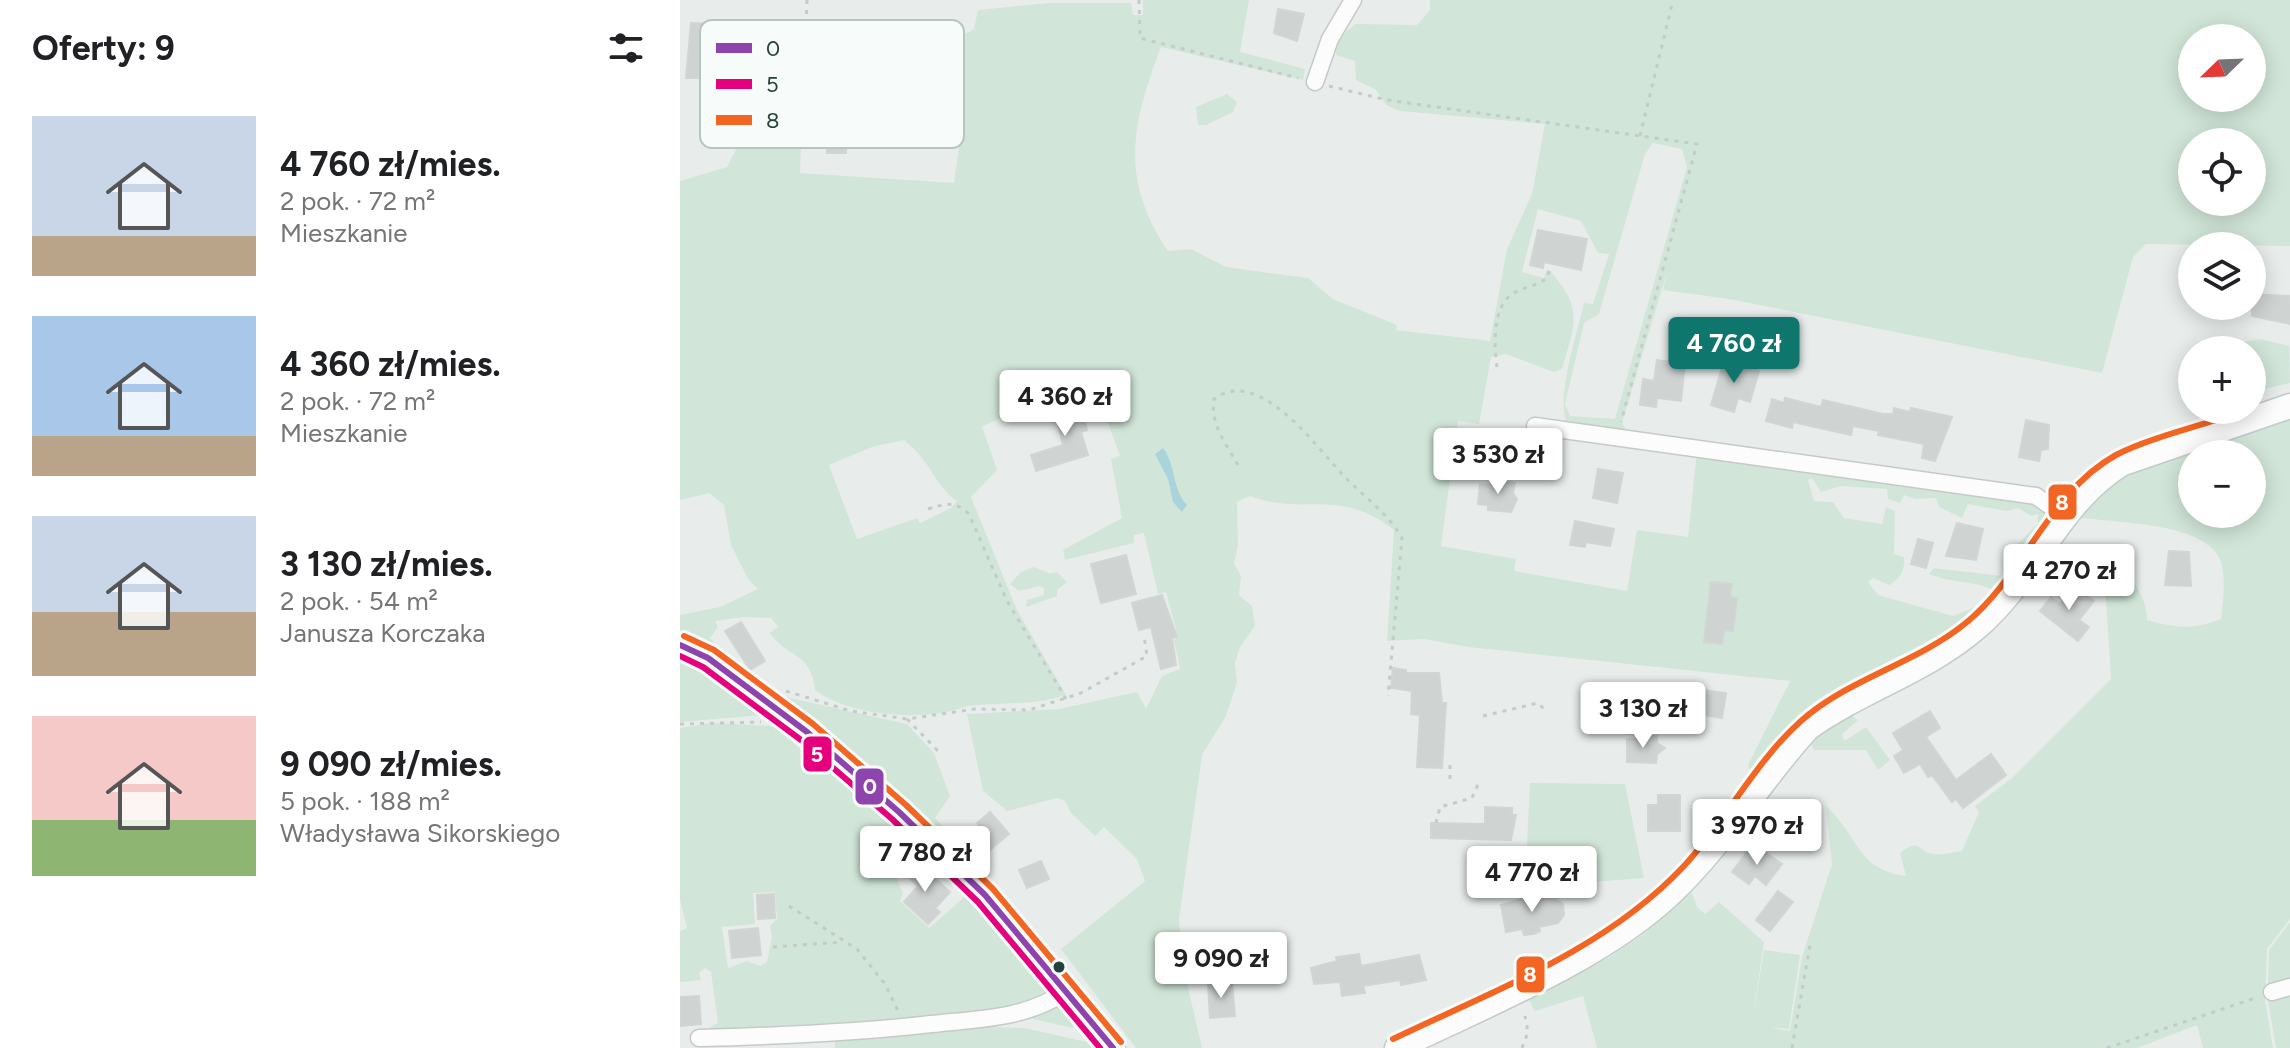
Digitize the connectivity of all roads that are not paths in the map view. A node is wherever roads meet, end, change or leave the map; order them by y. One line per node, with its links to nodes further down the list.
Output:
1 (1353, 0): 2 (street)
2 (1315, 82)
3 (2290, 406): 5 (street)
4 (1535, 426): 5 (street)
5 (2064, 516): 12 (street)
6 (680, 645): 8 (street)
7 (2290, 987): 9 (street)
8 (1065, 992): 10 (street); 11 (street)
9 (2272, 992)
10 (699, 1038)
11 (1113, 1048)
12 (1397, 1048)

